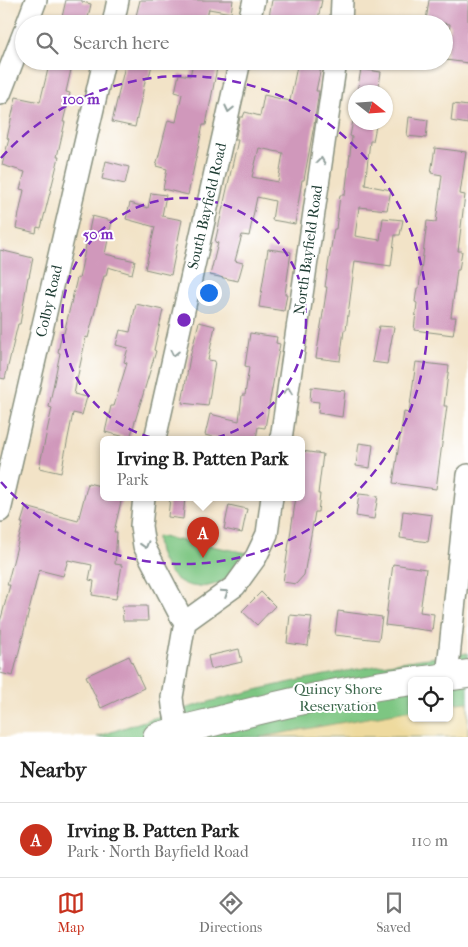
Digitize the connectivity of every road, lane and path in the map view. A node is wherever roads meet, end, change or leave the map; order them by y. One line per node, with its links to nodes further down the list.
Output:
1 (36, 0): 5 (street)
2 (118, 0): 6 (street)
3 (254, 0): 7 (street)
4 (342, 0): 8 (street)
5 (30, 15)
6 (115, 15)
7 (250, 15)
8 (341, 15)
9 (15, 55): 13 (street)
10 (102, 70): 19 (street, Colby Road)
11 (238, 70): 14 (street, South Bayfield Road, one-way to 14)
12 (335, 70): 15 (street, North Bayfield Road, one-way to 12)
13 (0, 94)
14 (156, 436)
15 (281, 436)
16 (468, 475): 21 (street)
17 (144, 501): 20 (street, one-way to 20)
18 (271, 501): 20 (street, one-way to 18)
19 (0, 511)
20 (185, 622): 23 (street)
21 (458, 676)
22 (408, 682): 23 (main road)
23 (168, 734)

